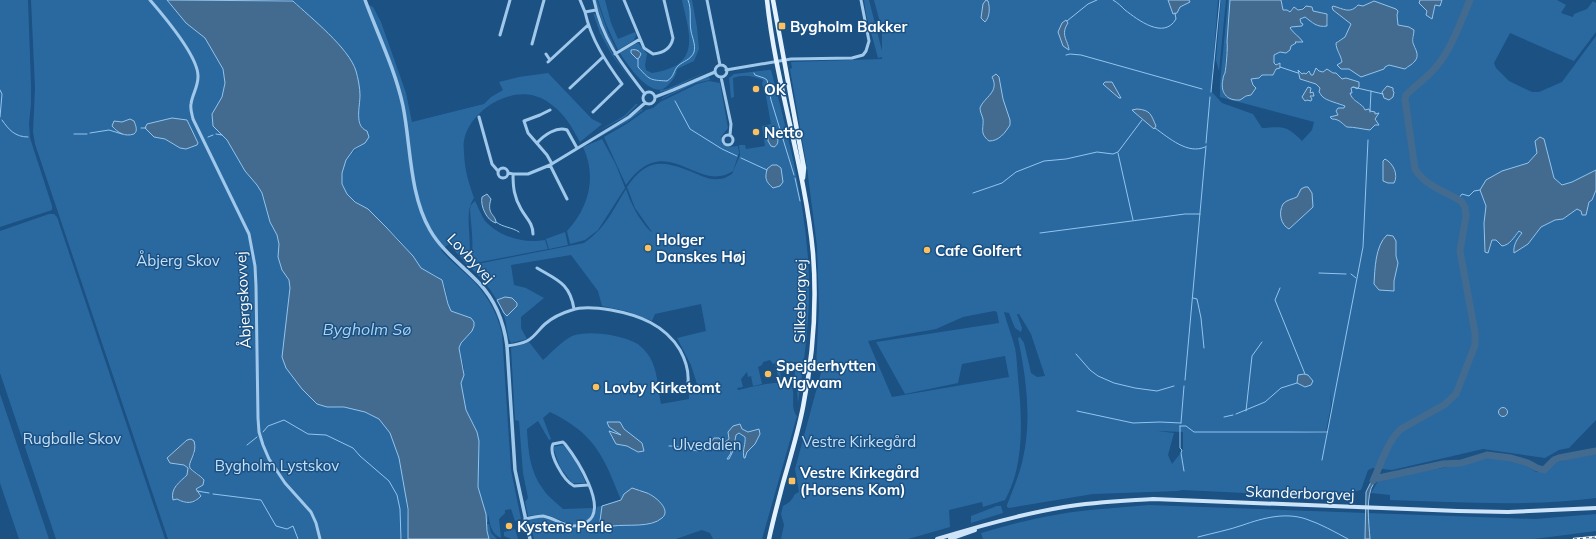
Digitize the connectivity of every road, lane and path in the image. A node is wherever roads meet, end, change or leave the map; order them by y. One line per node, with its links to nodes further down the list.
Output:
1 (150, 0): 53 (street, Åbjergskovvej)
2 (365, 0): 47 (street, Lovbyvej)
3 (510, 0): 16 (street)
4 (544, 0): 18 (street)
5 (580, 0): 14 (street)
6 (594, 0): 13 (street)
7 (624, 0): 17 (street)
8 (664, 0): 17 (street)
9 (707, 0): 24 (street)
10 (767, 0): 23 (main road, Silkeborgvej)
11 (772, 0): 22 (main road, Silkeborgvej)
12 (861, 0): 22 (street)
13 (596, 10): 14 (street); 20 (street)
14 (585, 12): 15 (street)
15 (588, 25): 19 (street); 21 (street)
16 (500, 35)
17 (640, 39): 20 (street)
18 (532, 44)
19 (546, 54)
20 (615, 54): 29 (street)
21 (603, 57): 28 (street); 33 (street)
22 (784, 60): 23 (street); 42 (main road, Silkeborgvej)
23 (776, 61): 25 (street); 42 (main road, Silkeborgvej)
24 (720, 65): 25 (street); 26 (street)
25 (726, 70): 27 (street)
26 (715, 72): 27 (street); 30 (street)
27 (721, 77): 35 (street)
28 (570, 88)
29 (645, 94): 30 (street); 31 (street)
30 (655, 96): 31 (street)
31 (645, 103): 37 (street)
32 (550, 110): 36 (street)
33 (592, 112)
34 (479, 117): 39 (street)
35 (730, 135)
36 (537, 143): 37 (street); 38 (street)
37 (577, 148): 38 (street)
38 (551, 164): 41 (street); 43 (street)
39 (498, 171): 40 (street); 40 (street)
40 (508, 173): 41 (street)
41 (513, 174): 44 (street)
42 (803, 180): 55 (main road, Silkeborgvej)
43 (567, 199)
44 (533, 234)
45 (537, 268): 46 (street)
46 (574, 309): 47 (street); 48 (street)
47 (507, 346): 51 (street, Lovbyvej)
48 (688, 382)
49 (588, 485): 49 (street); 51 (street)
50 (1596, 508): 52 (main road, Skanderborgvej)
51 (525, 519): 54 (street, Lovbyvej)
52 (1004, 520): 56 (main road); 57 (main road)
53 (320, 539)
54 (530, 539)
55 (769, 539)
56 (937, 539)
57 (950, 539)

